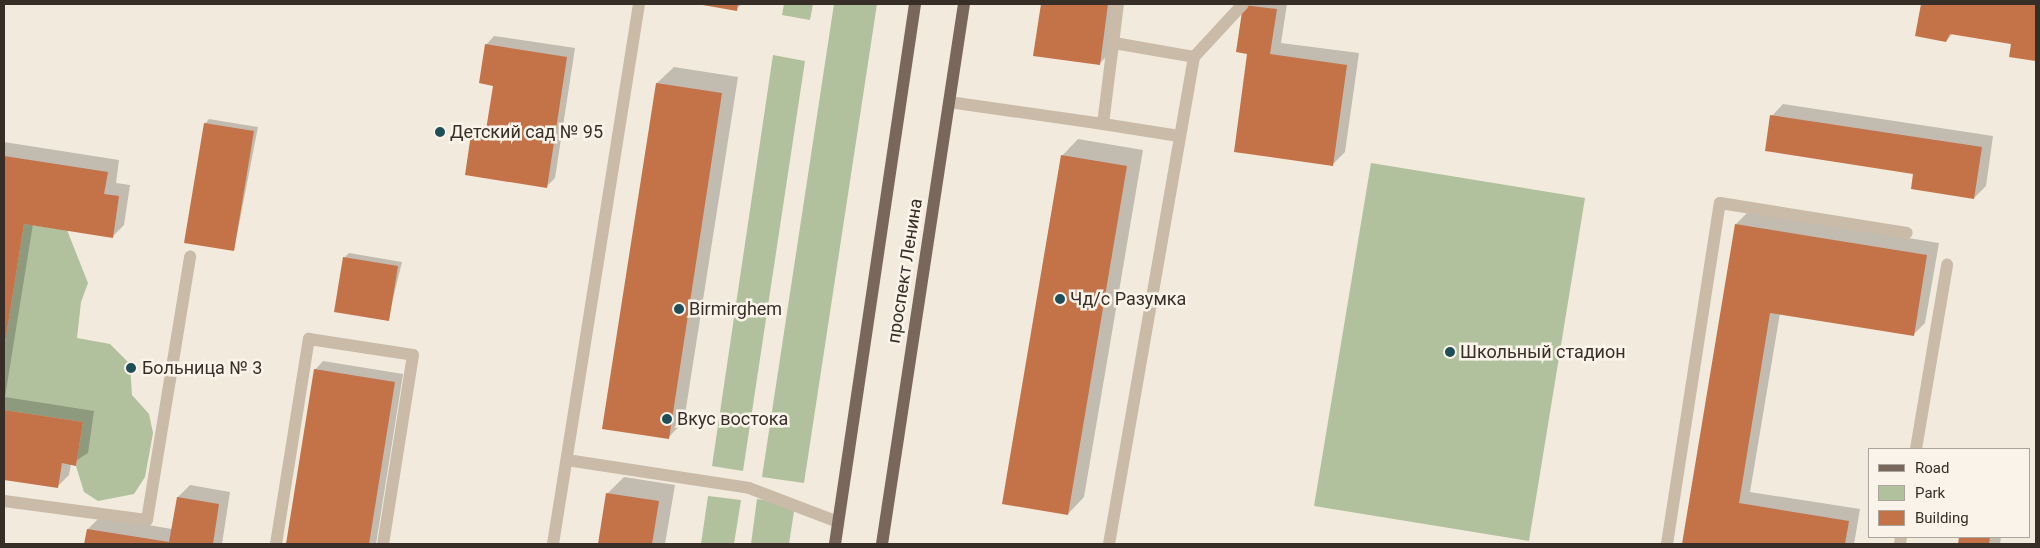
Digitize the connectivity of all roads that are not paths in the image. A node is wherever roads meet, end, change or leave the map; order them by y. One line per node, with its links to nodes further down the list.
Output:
1 (639, 4): 15 (lane)
2 (915, 4): 17 (main road, проспект Ленина)
3 (964, 4): 8 (main road, проспект Ленина)
4 (1118, 4): 6 (lane)
5 (1243, 4): 7 (lane)
6 (1114, 43): 7 (lane); 9 (lane)
7 (1194, 57): 10 (lane)
8 (949, 102): 9 (lane); 22 (main road, проспект Ленина)
9 (1103, 124): 10 (lane)
10 (1179, 136): 23 (lane)
11 (1907, 233): 24 (lane)
12 (190, 256): 16 (lane)
13 (1947, 265): 14 (lane)
14 (1916, 448)
15 (567, 460): 17 (lane); 20 (lane)
16 (4, 501)
17 (838, 522): 21 (main road, проспект Ленина)
18 (276, 544): 19 (lane)
19 (383, 544)
20 (553, 544)
21 (834, 544)
22 (882, 544)
23 (1109, 544)
24 (1667, 544)

